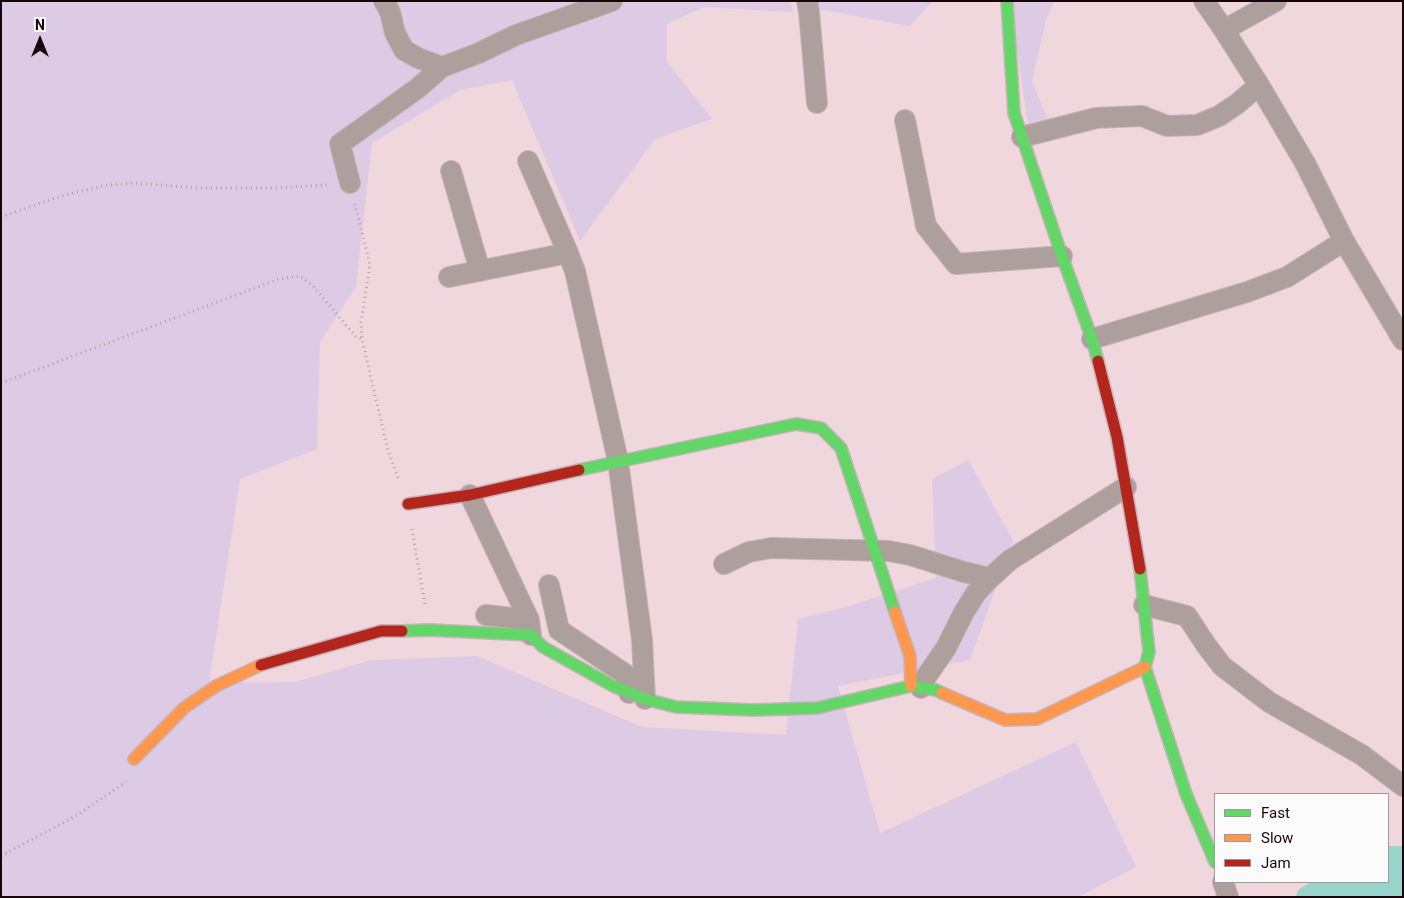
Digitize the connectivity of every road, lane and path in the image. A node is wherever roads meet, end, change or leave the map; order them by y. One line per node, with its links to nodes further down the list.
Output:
1 (384, 1): 8 (street)
2 (612, 1): 8 (street)
3 (806, 1): 10 (street)
4 (1007, 1): 12 (street)
5 (1204, 1): 7 (street)
6 (1276, 1): 7 (street)
7 (1224, 30): 9 (street)
8 (442, 67): 15 (street)
9 (1259, 85): 12 (street); 17 (street)
10 (817, 102)
11 (905, 120): 19 (street)
12 (1022, 137): 19 (street)
13 (528, 161): 18 (street)
14 (451, 171): 20 (street)
15 (350, 183): 16 (path); 22 (path)
16 (1, 217)
17 (1344, 241): 23 (street); 24 (street)
18 (568, 252): 20 (street); 26 (street)
19 (1062, 256): 23 (street)
20 (480, 271): 21 (street)
21 (449, 277)
22 (362, 339): 25 (path); 29 (path)
23 (1092, 339): 27 (street)
24 (1403, 340)
25 (1, 383)
26 (618, 461): 28 (street); 30 (street); 40 (street)
27 (1126, 487): 32 (street); 34 (street)
28 (470, 495): 29 (street); 36 (street)
29 (408, 504): 37 (path)
30 (875, 551): 31 (street); 32 (street); 39 (street)
31 (724, 564)
32 (990, 578): 39 (street)
33 (549, 585): 40 (street)
34 (1144, 605): 38 (street); 42 (street)
35 (486, 615): 36 (street)
36 (530, 628): 37 (street); 40 (street)
37 (430, 630): 41 (street)
38 (1145, 667): 39 (street); 43 (street)
39 (916, 687): 40 (street)
40 (637, 696)
41 (134, 759)
42 (1403, 786)
43 (1214, 860)
44 (1223, 883): 45 (street)
45 (1228, 897)

